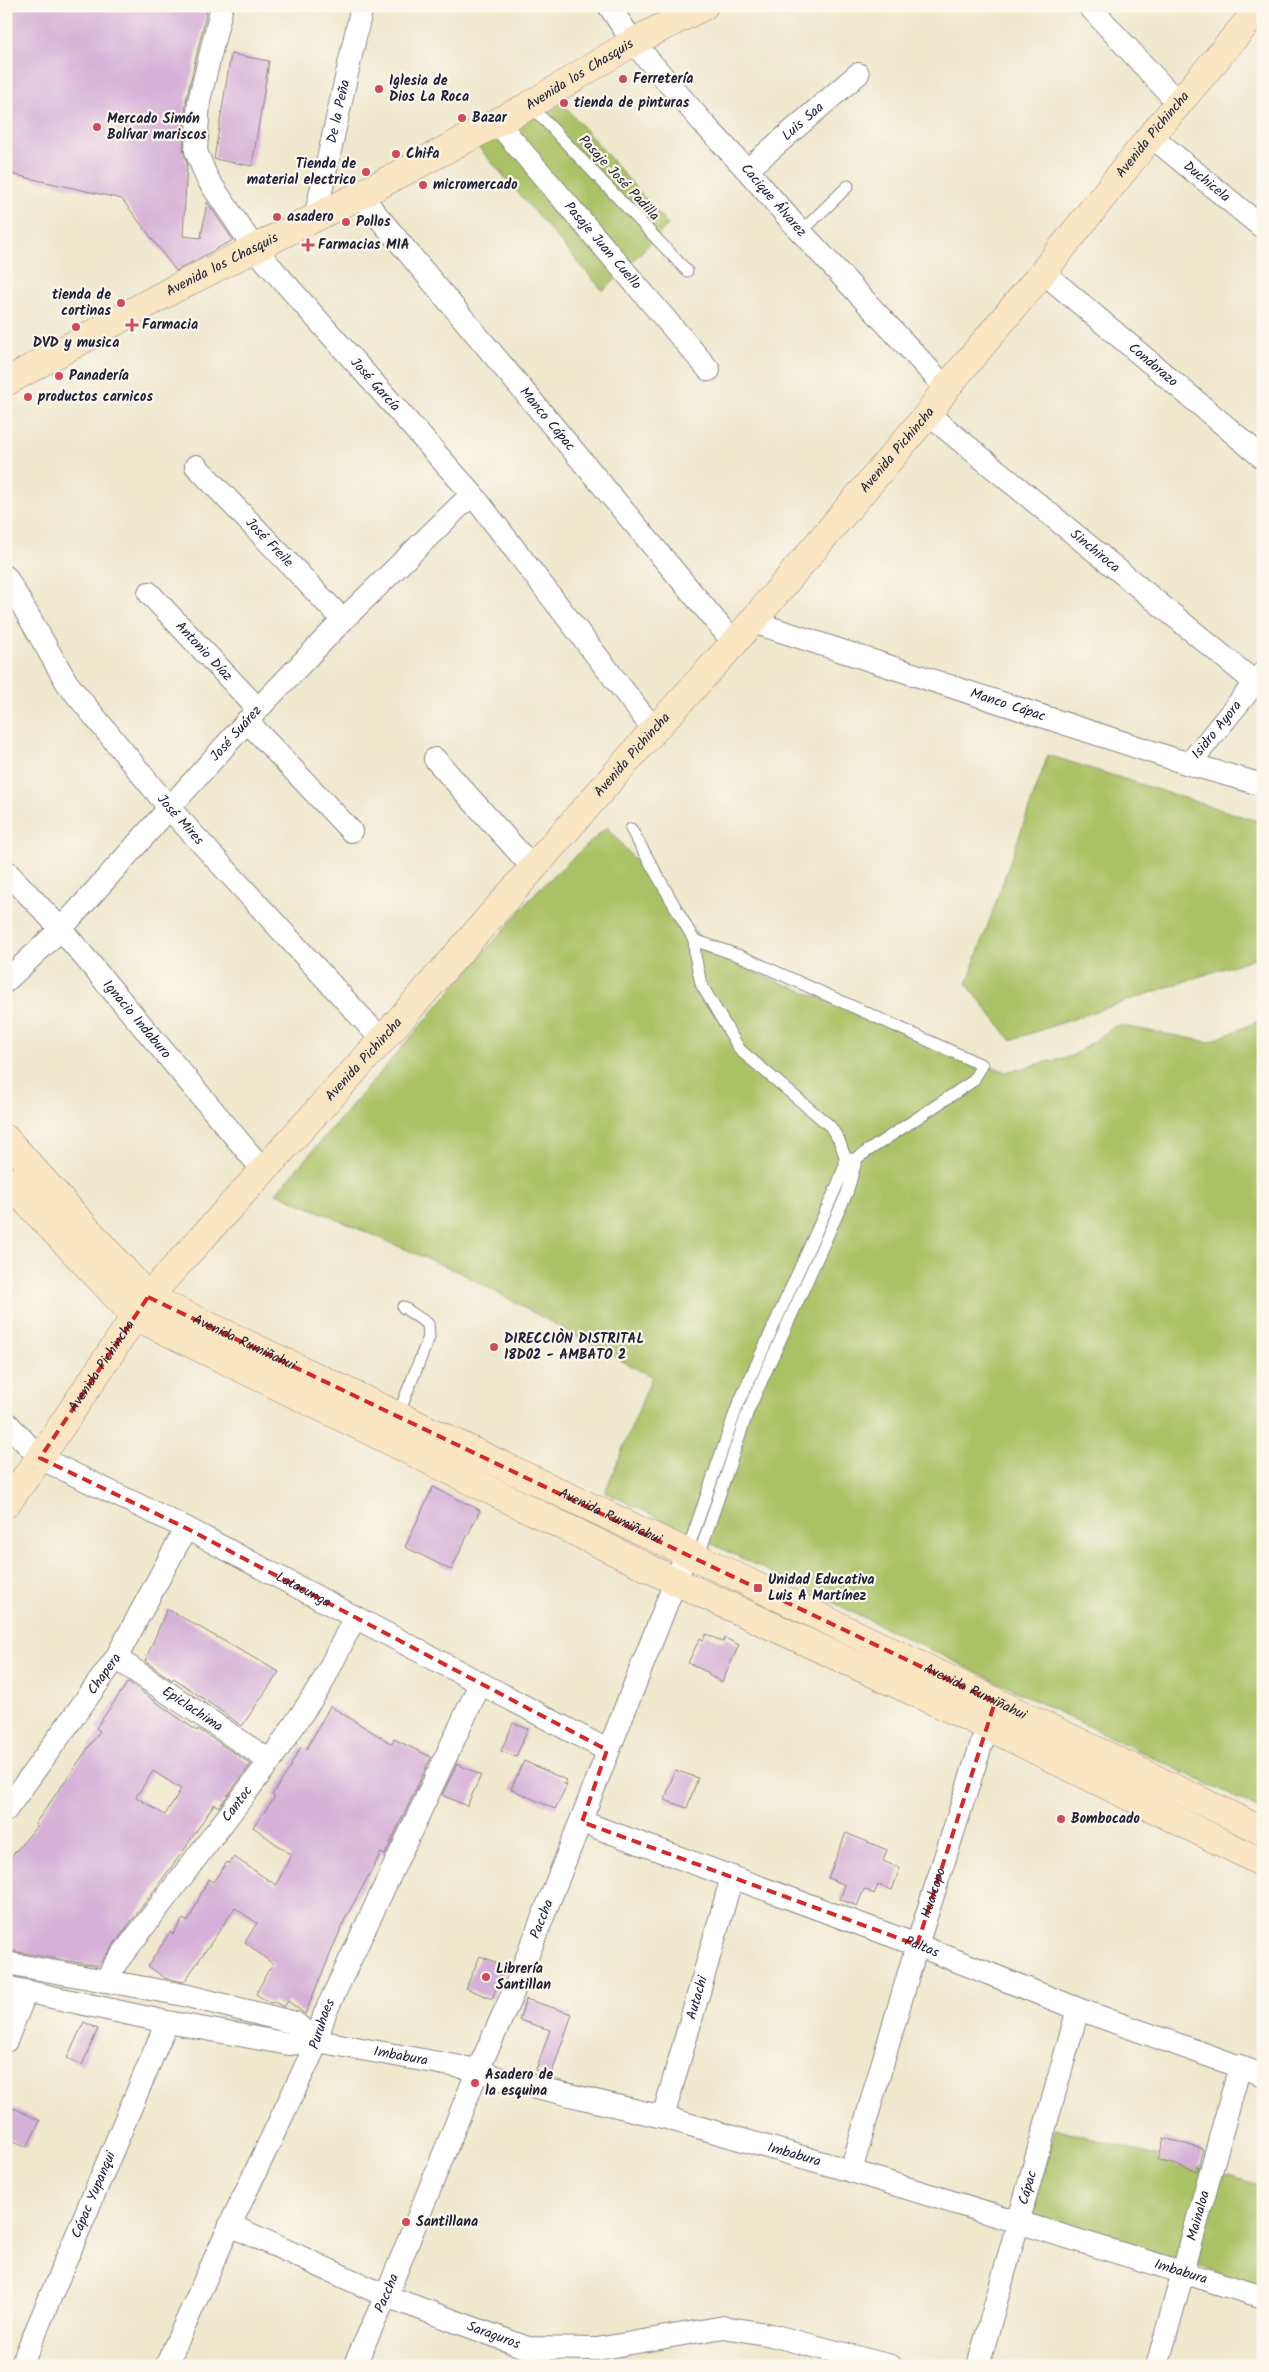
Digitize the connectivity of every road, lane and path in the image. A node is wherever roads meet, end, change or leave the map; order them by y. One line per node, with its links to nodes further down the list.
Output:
1 (222, 6): 19 (street, José García)
2 (362, 6): 16 (street, De la Peña)
3 (609, 6): 7 (street, Cacique Álvarez)
4 (704, 6): 7 (main road, Avenida los Chasquis)
5 (1089, 6): 9 (street)
6 (1261, 6): 9 (main road, Avenida Pichincha)
7 (633, 42): 10 (main road, Avenida los Chasquis); 13 (street, Cacique Álvarez)
8 (858, 74): 13 (street, Luis Saa)
9 (1178, 103): 12 (main road, Avenida Pichincha)
10 (530, 105): 11 (main road, Avenida los Chasquis); 20 (lane, Pasaje José Padilla)
11 (496, 121): 15 (main road, Avenida los Chasquis); 22 (street, Pasaje Juan Cuello)
12 (1150, 136): 17 (street, Duchicela); 21 (main road, Avenida Pichincha)
13 (747, 170): 18 (street, Cacique Álvarez)
14 (848, 186): 18 (lane)
15 (360, 195): 16 (main road, Avenida los Chasquis); 33 (street, Manco Cápac)
16 (315, 218): 19 (main road, Avenida los Chasquis)
17 (1263, 228)
18 (801, 232): 24 (street, Cacique Álvarez)
19 (254, 248): 23 (main road, Avenida los Chasquis); 28 (street, José García)
20 (687, 271)
21 (1043, 272): 24 (main road, Avenida Pichincha); 26 (street, Condorazo)
22 (709, 370)
23 (6, 382)
24 (946, 388): 25 (main road, Avenida Pichincha)
25 (928, 414): 32 (main road, Avenida Pichincha); 34 (street, Sinchiroca)
26 (1263, 458)
27 (196, 466): 31 (street, José Freile)
28 (472, 494): 31 (street, José Suárez); 36 (street, José García)
29 (6, 577): 40 (street, José Mires)
30 (149, 594): 35 (street, Antonio Díaz)
31 (343, 620): 35 (street, José Suárez)
32 (753, 622): 33 (main road, Avenida Pichincha); 38 (street, Manco Cápac)
33 (734, 643): 36 (main road, Avenida Pichincha)
34 (1260, 682): 38 (street, Isidro Ayora)
35 (253, 715): 40 (street, José Suárez); 42 (street, Antonio Díaz)
36 (654, 730): 43 (main road, Avenida Pichincha)
37 (435, 759): 43 (street)
38 (1190, 764): 39 (street, Manco Cápac)
39 (1263, 785)
40 (170, 809): 45 (street, José Suárez); 48 (street, José Mires)
41 (631, 829): 46 (lane)
42 (352, 831)
43 (533, 868): 48 (main road, Avenida Pichincha)
44 (6, 871): 45 (street, Ignacio Indaburo)
45 (61, 930): 47 (street, José Suárez); 51 (street, Ignacio Indaburo)
46 (694, 940): 50 (lane); 50 (lane)
47 (6, 981)
48 (382, 1040): 51 (main road, Avenida Pichincha)
49 (6, 1139): 53 (main road, Avenida Rumiñahui)
50 (851, 1157): 60 (lane)
51 (263, 1170): 53 (main road, Avenida Pichincha)
52 (6, 1180): 53 (main road, Avenida Rumiñahui)
53 (141, 1306): 55 (main road, Avenida Rumiñahui); 57 (main road, Avenida Pichincha); 61 (main road, Avenida Rumiñahui)
54 (403, 1307): 55 (lane)
55 (398, 1416): 60 (main road, Avenida Rumiñahui)
56 (6, 1422): 57 (street, Latacunga)
57 (40, 1458): 58 (main road, Avenida Pichincha); 59 (street, Latacunga)
58 (6, 1504)
59 (186, 1528): 62 (street, Latacunga); 63 (street, Chapera)
60 (692, 1555): 61 (street, Paccha); 65 (main road, Avenida Rumiñahui)
61 (674, 1581): 65 (main road, Avenida Rumiñahui); 66 (street, Paccha)
62 (355, 1617): 64 (street, Latacunga); 67 (street, Cantoc)
63 (116, 1658): 67 (street, Epiclachima); 68 (street, Chapera)
64 (480, 1684): 66 (street, Latacunga); 80 (street, Puruhaes)
65 (991, 1714): 70 (main road, Avenida Rumiñahui); 71 (main road, Avenida Rumiñahui); 73 (street, Hualcopo)
66 (607, 1750): 69 (street, Paccha)
67 (270, 1761): 75 (street, Cantoc)
68 (6, 1810)
69 (582, 1822): 72 (street, Paltas); 82 (street, Paccha)
70 (1263, 1831)
71 (1263, 1863)
72 (732, 1878): 73 (street, Paltas); 84 (street, Autachi)
73 (917, 1945): 77 (street, Paltas); 85 (street, Hualcopo)
74 (6, 1963): 75 (street, Imbabura)
75 (105, 1981): 80 (street, Imbabura)
76 (16, 1990): 78 (street, Imbabura); 79 (street)
77 (1078, 2009): 81 (street, Paltas); 86 (street, Cápac)
78 (167, 2022): 80 (street, Imbabura); 91 (street, Cápac Yupanqui)
79 (6, 2041)
80 (317, 2041): 82 (street, Imbabura); 87 (street, Puruhaes)
81 (1240, 2066): 83 (street, Paltas); 88 (street, Mainaloa)
82 (478, 2070): 84 (street, Imbabura); 89 (street, Paccha)
83 (1263, 2075)
84 (663, 2117): 85 (street, Imbabura)
85 (852, 2171): 86 (street, Imbabura)
86 (1018, 2224): 88 (street, Imbabura); 95 (street, Cápac)
87 (230, 2225): 89 (street, Saraguros); 92 (street, Puruhaes)
88 (1182, 2273): 90 (street, Imbabura); 96 (street, Mainaloa)
89 (386, 2296): 93 (street, Paccha); 94 (street, Saraguros)
90 (1263, 2297)
91 (21, 2366)
92 (166, 2366)
93 (354, 2366)
94 (891, 2366)
95 (978, 2366)
96 (1157, 2366)

